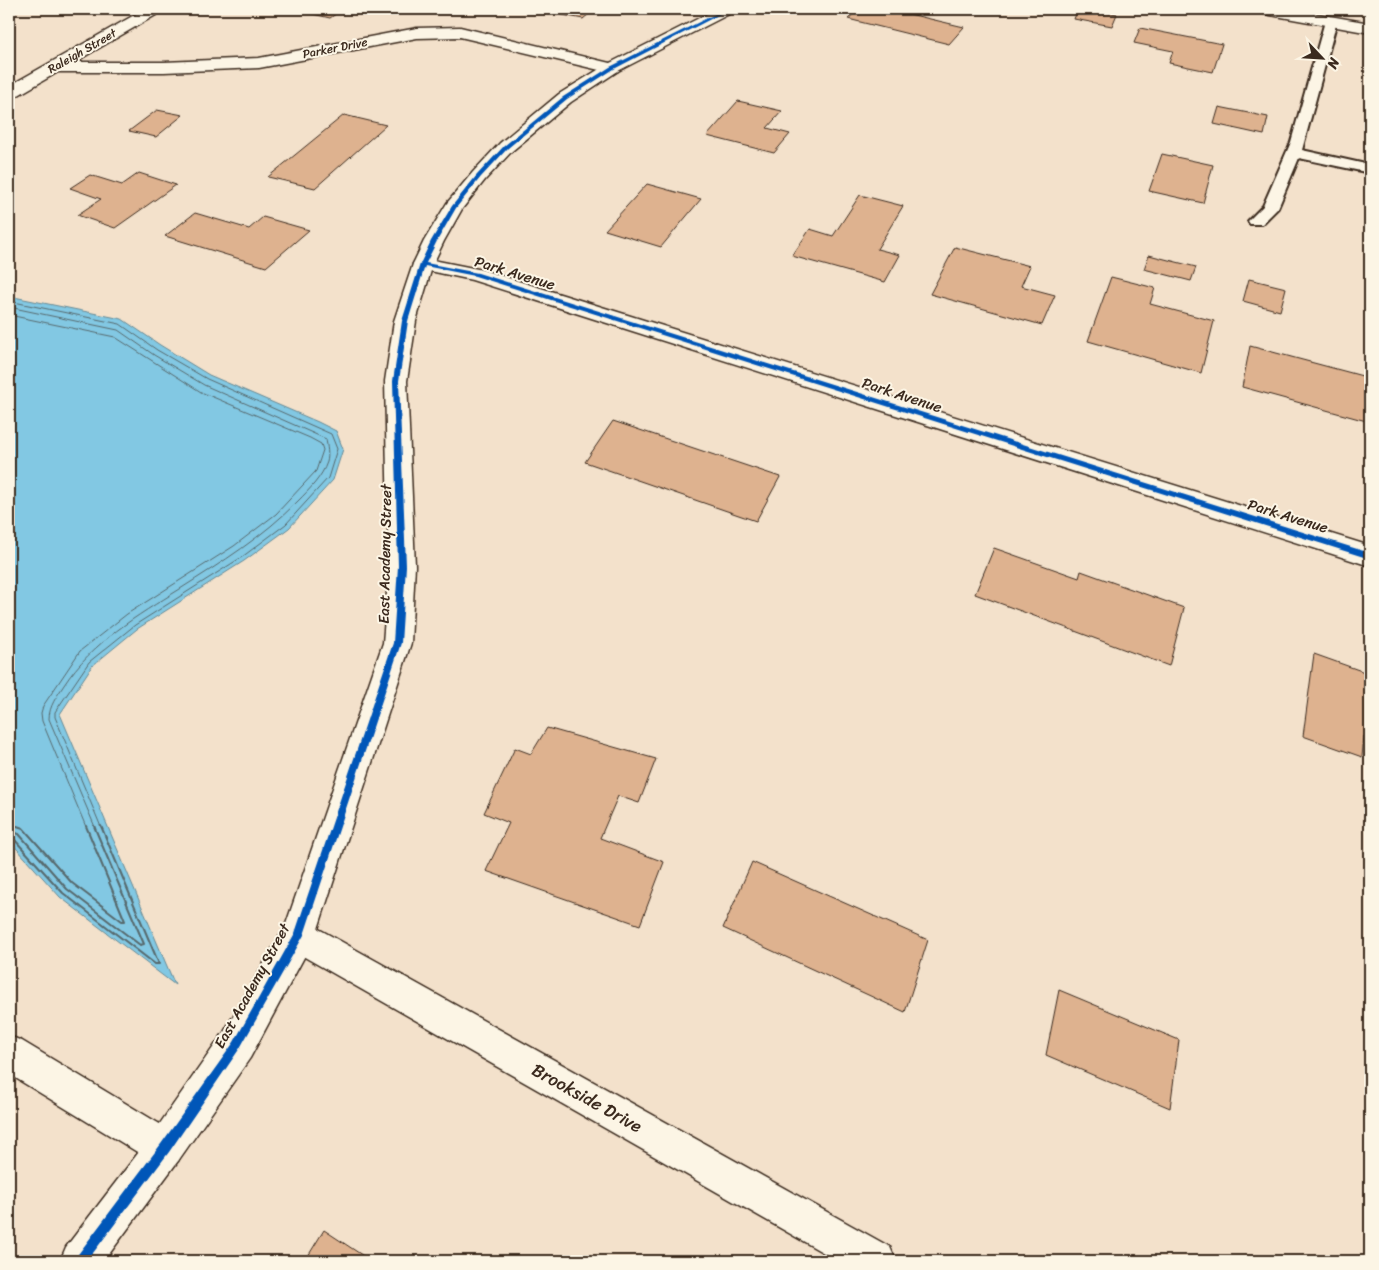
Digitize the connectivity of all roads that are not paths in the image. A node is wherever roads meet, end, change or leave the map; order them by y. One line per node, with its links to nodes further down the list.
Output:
1 (156, 9): 6 (street, Raleigh Street)
2 (728, 9): 7 (street, East Academy Street)
3 (1264, 9): 4 (street)
4 (1331, 21): 5 (street); 9 (lane)
5 (1370, 28)
6 (53, 67): 7 (street, Parker Drive); 8 (street, Raleigh Street)
7 (612, 68): 12 (street, East Academy Street)
8 (9, 93)
9 (1294, 152): 10 (lane); 11 (lane)
10 (1370, 170)
11 (1256, 221)
12 (423, 264): 13 (street, Park Avenue); 14 (street, East Academy Street)
13 (1370, 556)
14 (299, 935): 16 (street, East Academy Street); 18 (street, Brookside Drive)
15 (9, 1054): 16 (street)
16 (166, 1148): 17 (street, East Academy Street)
17 (80, 1261)
18 (876, 1261)

